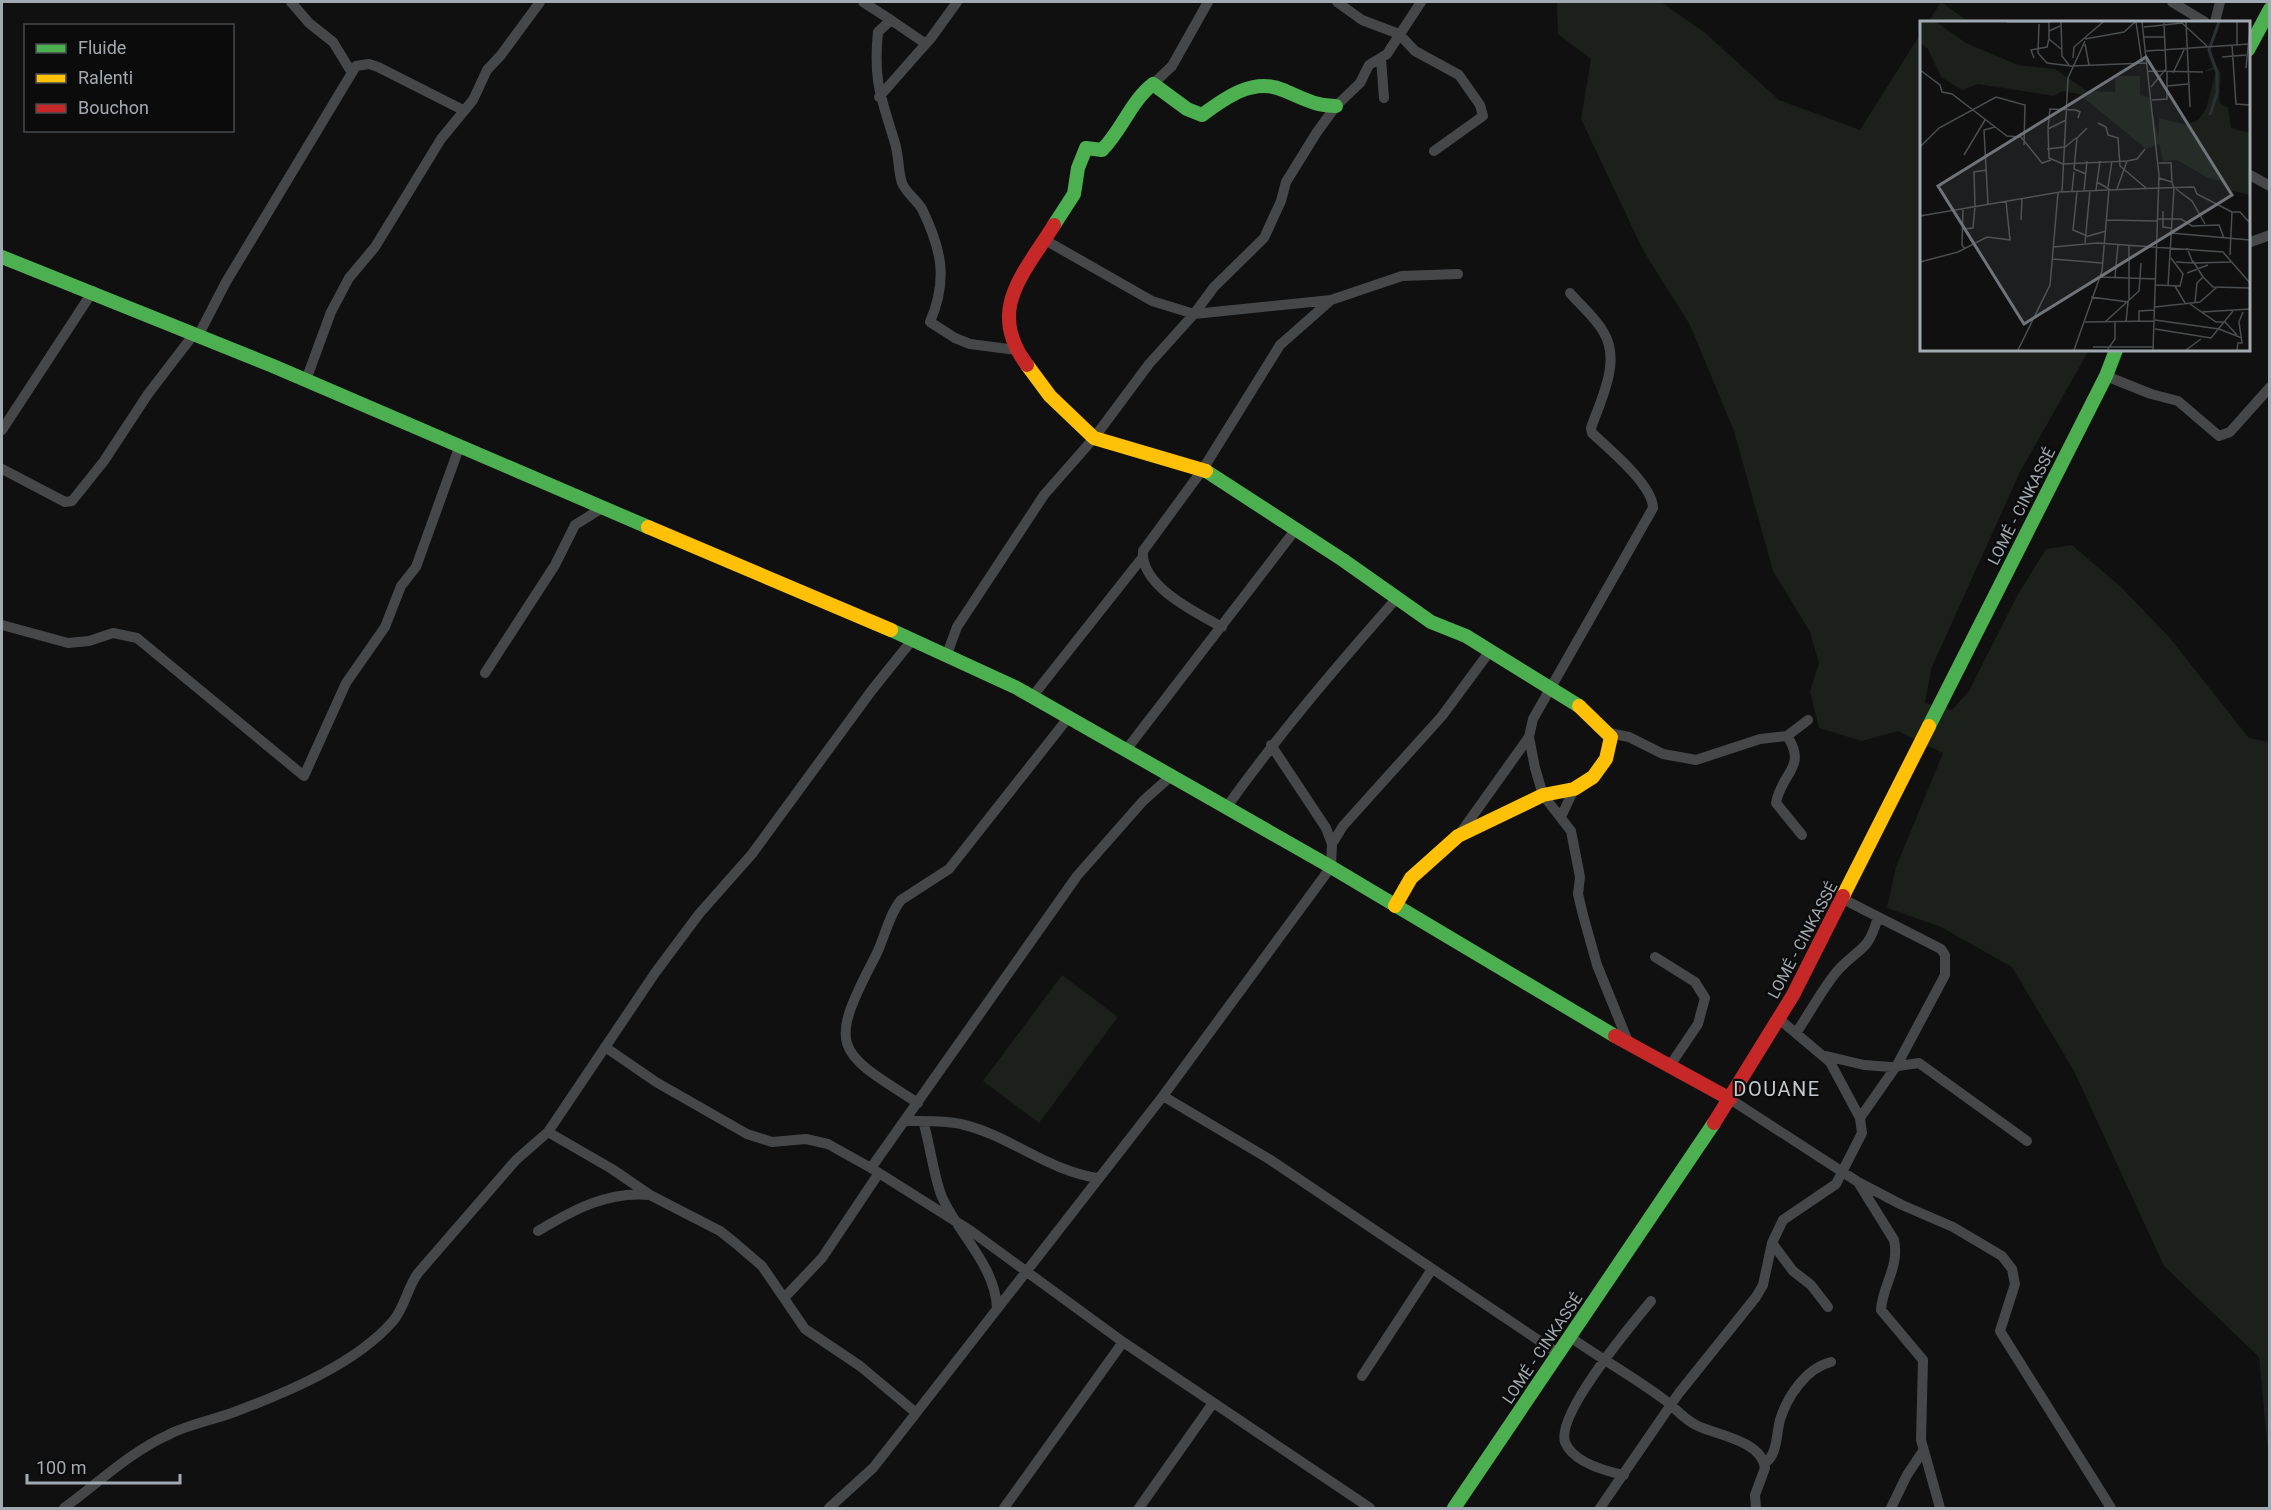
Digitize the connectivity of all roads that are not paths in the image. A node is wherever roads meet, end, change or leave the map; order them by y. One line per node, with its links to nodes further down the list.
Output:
1 (291, 2): 18 (street)
2 (540, 2): 23 (street)
3 (863, 2): 11 (street)
4 (957, 2): 15 (street)
5 (1208, 2): 19 (street)
6 (1336, 2): 14 (street)
7 (1421, 2): 14 (street)
8 (2172, 2): 12 (street)
9 (2220, 2): 13 (street)
10 (2270, 9): 16 (main road)
11 (891, 20): 15 (street); 20 (street)
12 (2203, 21)
13 (2215, 21)
14 (1399, 34): 17 (street); 24 (street)
15 (926, 44): 20 (street)
16 (2250, 46)
17 (1381, 59): 21 (street); 22 (street)
18 (352, 73): 23 (street); 36 (street)
19 (1153, 84): 22 (main road); 28 (main road)
20 (879, 97): 37 (street)
21 (1384, 98)
22 (1336, 106): 35 (street)
23 (463, 110): 40 (street)
24 (1434, 151)
25 (2250, 175): 26 (street)
26 (2270, 186)
27 (2270, 235): 29 (street)
28 (1044, 240): 35 (street); 37 (main road)
29 (2250, 242)
30 (2, 257): 32 (main road)
31 (1458, 274): 34 (street)
32 (93, 291): 36 (main road); 42 (street)
33 (1570, 293): 57 (street)
34 (1331, 300): 35 (street); 46 (street)
35 (1194, 314): 43 (street)
36 (196, 335): 40 (main road); 45 (street)
37 (1016, 351): 43 (main road)
38 (2116, 351): 39 (main road, LOMÉ - CINKASSÉ)
39 (2106, 376): 41 (street); 75 (main road, LOMÉ - CINKASSÉ)
40 (306, 380): 44 (main road)
41 (2270, 387)
42 (2, 430)
43 (1094, 438): 46 (main road); 55 (street)
44 (459, 448): 47 (main road); 51 (street)
45 (2, 469)
46 (1203, 469): 48 (main road); 49 (street)
47 (602, 508): 53 (main road); 56 (street)
48 (1296, 529): 50 (main road); 52 (street)
49 (1142, 558): 52 (street); 58 (street)
50 (1396, 600): 54 (main road); 64 (street)
51 (2, 624)
52 (1222, 627): 65 (street)
53 (913, 639): 55 (main road); 82 (street)
54 (1490, 651): 57 (main road); 73 (street)
55 (947, 654): 58 (main road)
56 (485, 673)
57 (1551, 686): 61 (main road); 63 (street)
58 (1032, 697): 59 (main road)
59 (1068, 718): 65 (main road); 88 (street)
60 (1808, 720): 62 (street)
61 (1609, 733): 62 (street); 67 (main road)
62 (1787, 736): 71 (street)
63 (1529, 737): 68 (street); 72 (street)
64 (1271, 746): 69 (street); 73 (street)
65 (1126, 750): 66 (main road)
66 (1171, 777): 69 (main road); 88 (street)
67 (1575, 789): 68 (main road); 70 (street)
68 (1544, 795): 70 (street); 72 (main road)
69 (1226, 808): 74 (main road)
70 (1561, 817): 81 (street)
71 (1802, 835)
72 (1458, 836): 76 (main road)
73 (1332, 844): 74 (street)
74 (1331, 867): 76 (main road); 86 (street)
75 (1843, 899): 77 (street); 79 (main road, LOMÉ - CINKASSÉ)
76 (1395, 906): 81 (main road)
77 (1878, 917): 80 (street); 84 (street)
78 (1655, 957): 85 (street)
79 (1779, 1019): 80 (street); 87 (main road, LOMÉ - CINKASSÉ)
80 (1796, 1033): 83 (street)
81 (1629, 1045): 85 (main road)
82 (605, 1047): 92 (street); 94 (street)
83 (1825, 1056): 84 (street); 89 (street)
84 (1897, 1065): 89 (street); 93 (street)
85 (1669, 1067): 87 (main road)
86 (1163, 1096): 96 (street); 102 (street)
87 (1730, 1099): 95 (street); 108 (main road, LOMÉ - CINKASSÉ)
88 (918, 1103): 90 (street)
89 (1860, 1118): 95 (street)
90 (905, 1120): 91 (street); 94 (street)
91 (923, 1121): 96 (street); 99 (street)
92 (548, 1132): 98 (street); 122 (street)
93 (2027, 1141)
94 (875, 1170): 99 (street); 104 (street)
95 (1844, 1172): 97 (street); 101 (street)
96 (1098, 1178): 103 (street)
97 (1858, 1182): 117 (street); 130 (street)
98 (650, 1195): 100 (street); 104 (street)
99 (955, 1221): 103 (street); 107 (street)
100 (538, 1231)
101 (1772, 1243): 106 (street); 115 (street)
102 (1432, 1269): 110 (street); 113 (street)
103 (1025, 1272): 107 (street); 109 (street)
104 (785, 1297): 116 (street)
105 (1651, 1301): 111 (street)
106 (1828, 1307)
107 (997, 1308): 116 (street)
108 (1570, 1337): 110 (main road, LOMÉ - CINKASSÉ); 111 (street)
109 (1123, 1342): 114 (street); 123 (street)
110 (1559, 1354): 126 (main road, LOMÉ - CINKASSÉ)
111 (1604, 1360): 115 (street); 119 (street)
112 (1831, 1362): 118 (street)
113 (1362, 1376)
114 (1214, 1403): 124 (street); 125 (street)
115 (1670, 1405): 118 (street); 119 (street)
116 (915, 1412): 120 (street)
117 (1923, 1451): 128 (street); 129 (street)
118 (1764, 1463): 127 (street)
119 (1624, 1475): 121 (street)
120 (830, 1508)
121 (1601, 1508)
122 (64, 1509)
123 (1004, 1509)
124 (1139, 1509)
125 (1370, 1509)
126 (1454, 1509)
127 (1756, 1509)
128 (1892, 1509)
129 (1940, 1509)
130 (2111, 1509)

